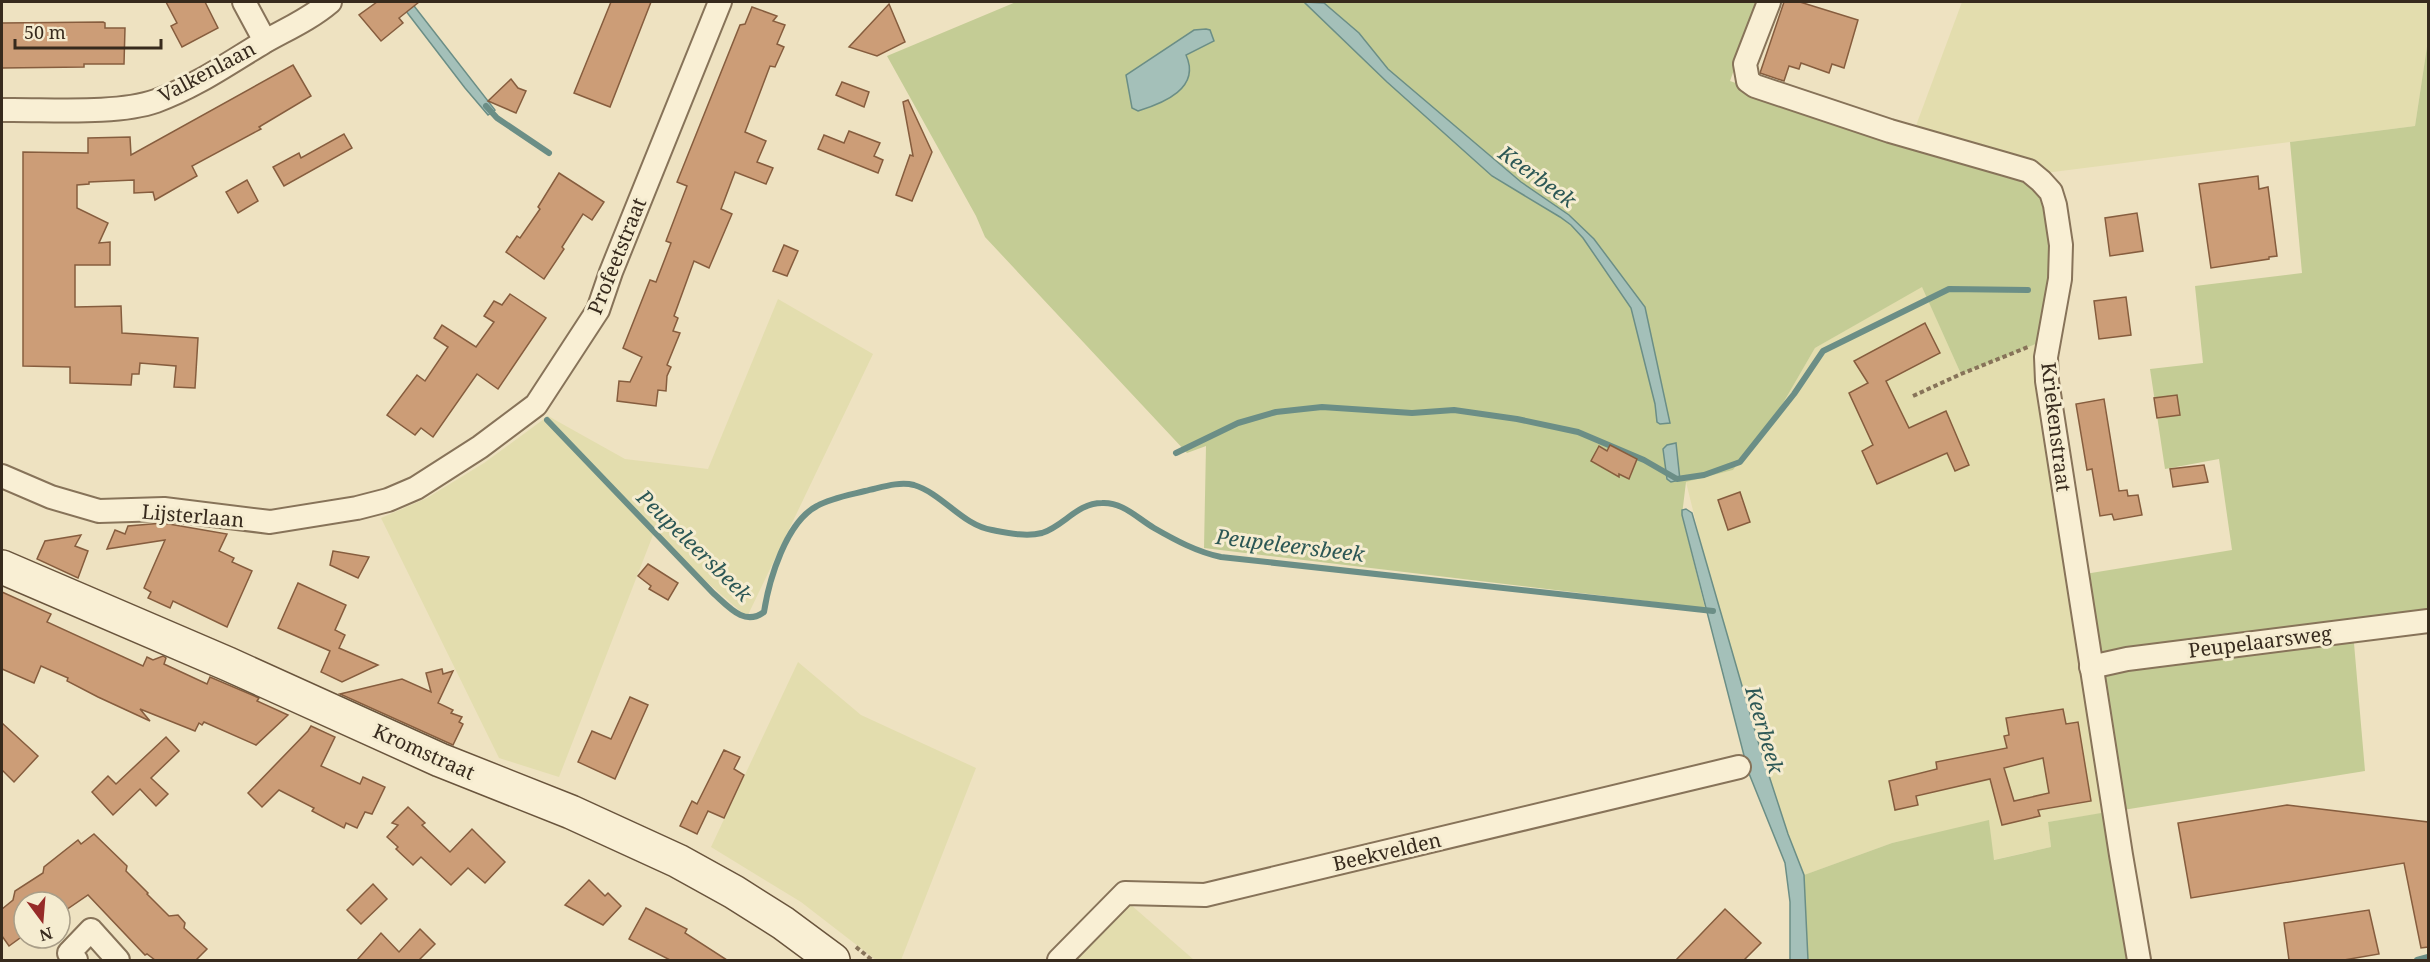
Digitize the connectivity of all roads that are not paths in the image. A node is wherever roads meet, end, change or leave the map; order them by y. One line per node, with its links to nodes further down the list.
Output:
1 (244, 2): 5 (street)
2 (330, 2): 5 (street, Valkenlaan)
3 (720, 2): 8 (street, Profeetstraat)
4 (1769, 2): 11 (street, Kriekenstraat)
5 (265, 41): 6 (street, Valkenlaan)
6 (2, 110)
7 (2, 476): 8 (street, Lijsterlaan)
8 (388, 500)
9 (2, 567): 15 (main road, Kromstraat)
10 (2428, 621): 11 (street, Peupelaarsweg)
11 (2091, 667): 17 (street, Kriekenstraat)
12 (1739, 767): 16 (street, Beekvelden)
13 (76, 960): 14 (street)
14 (118, 960)
15 (833, 960)
16 (1059, 960)
17 (2139, 960)

